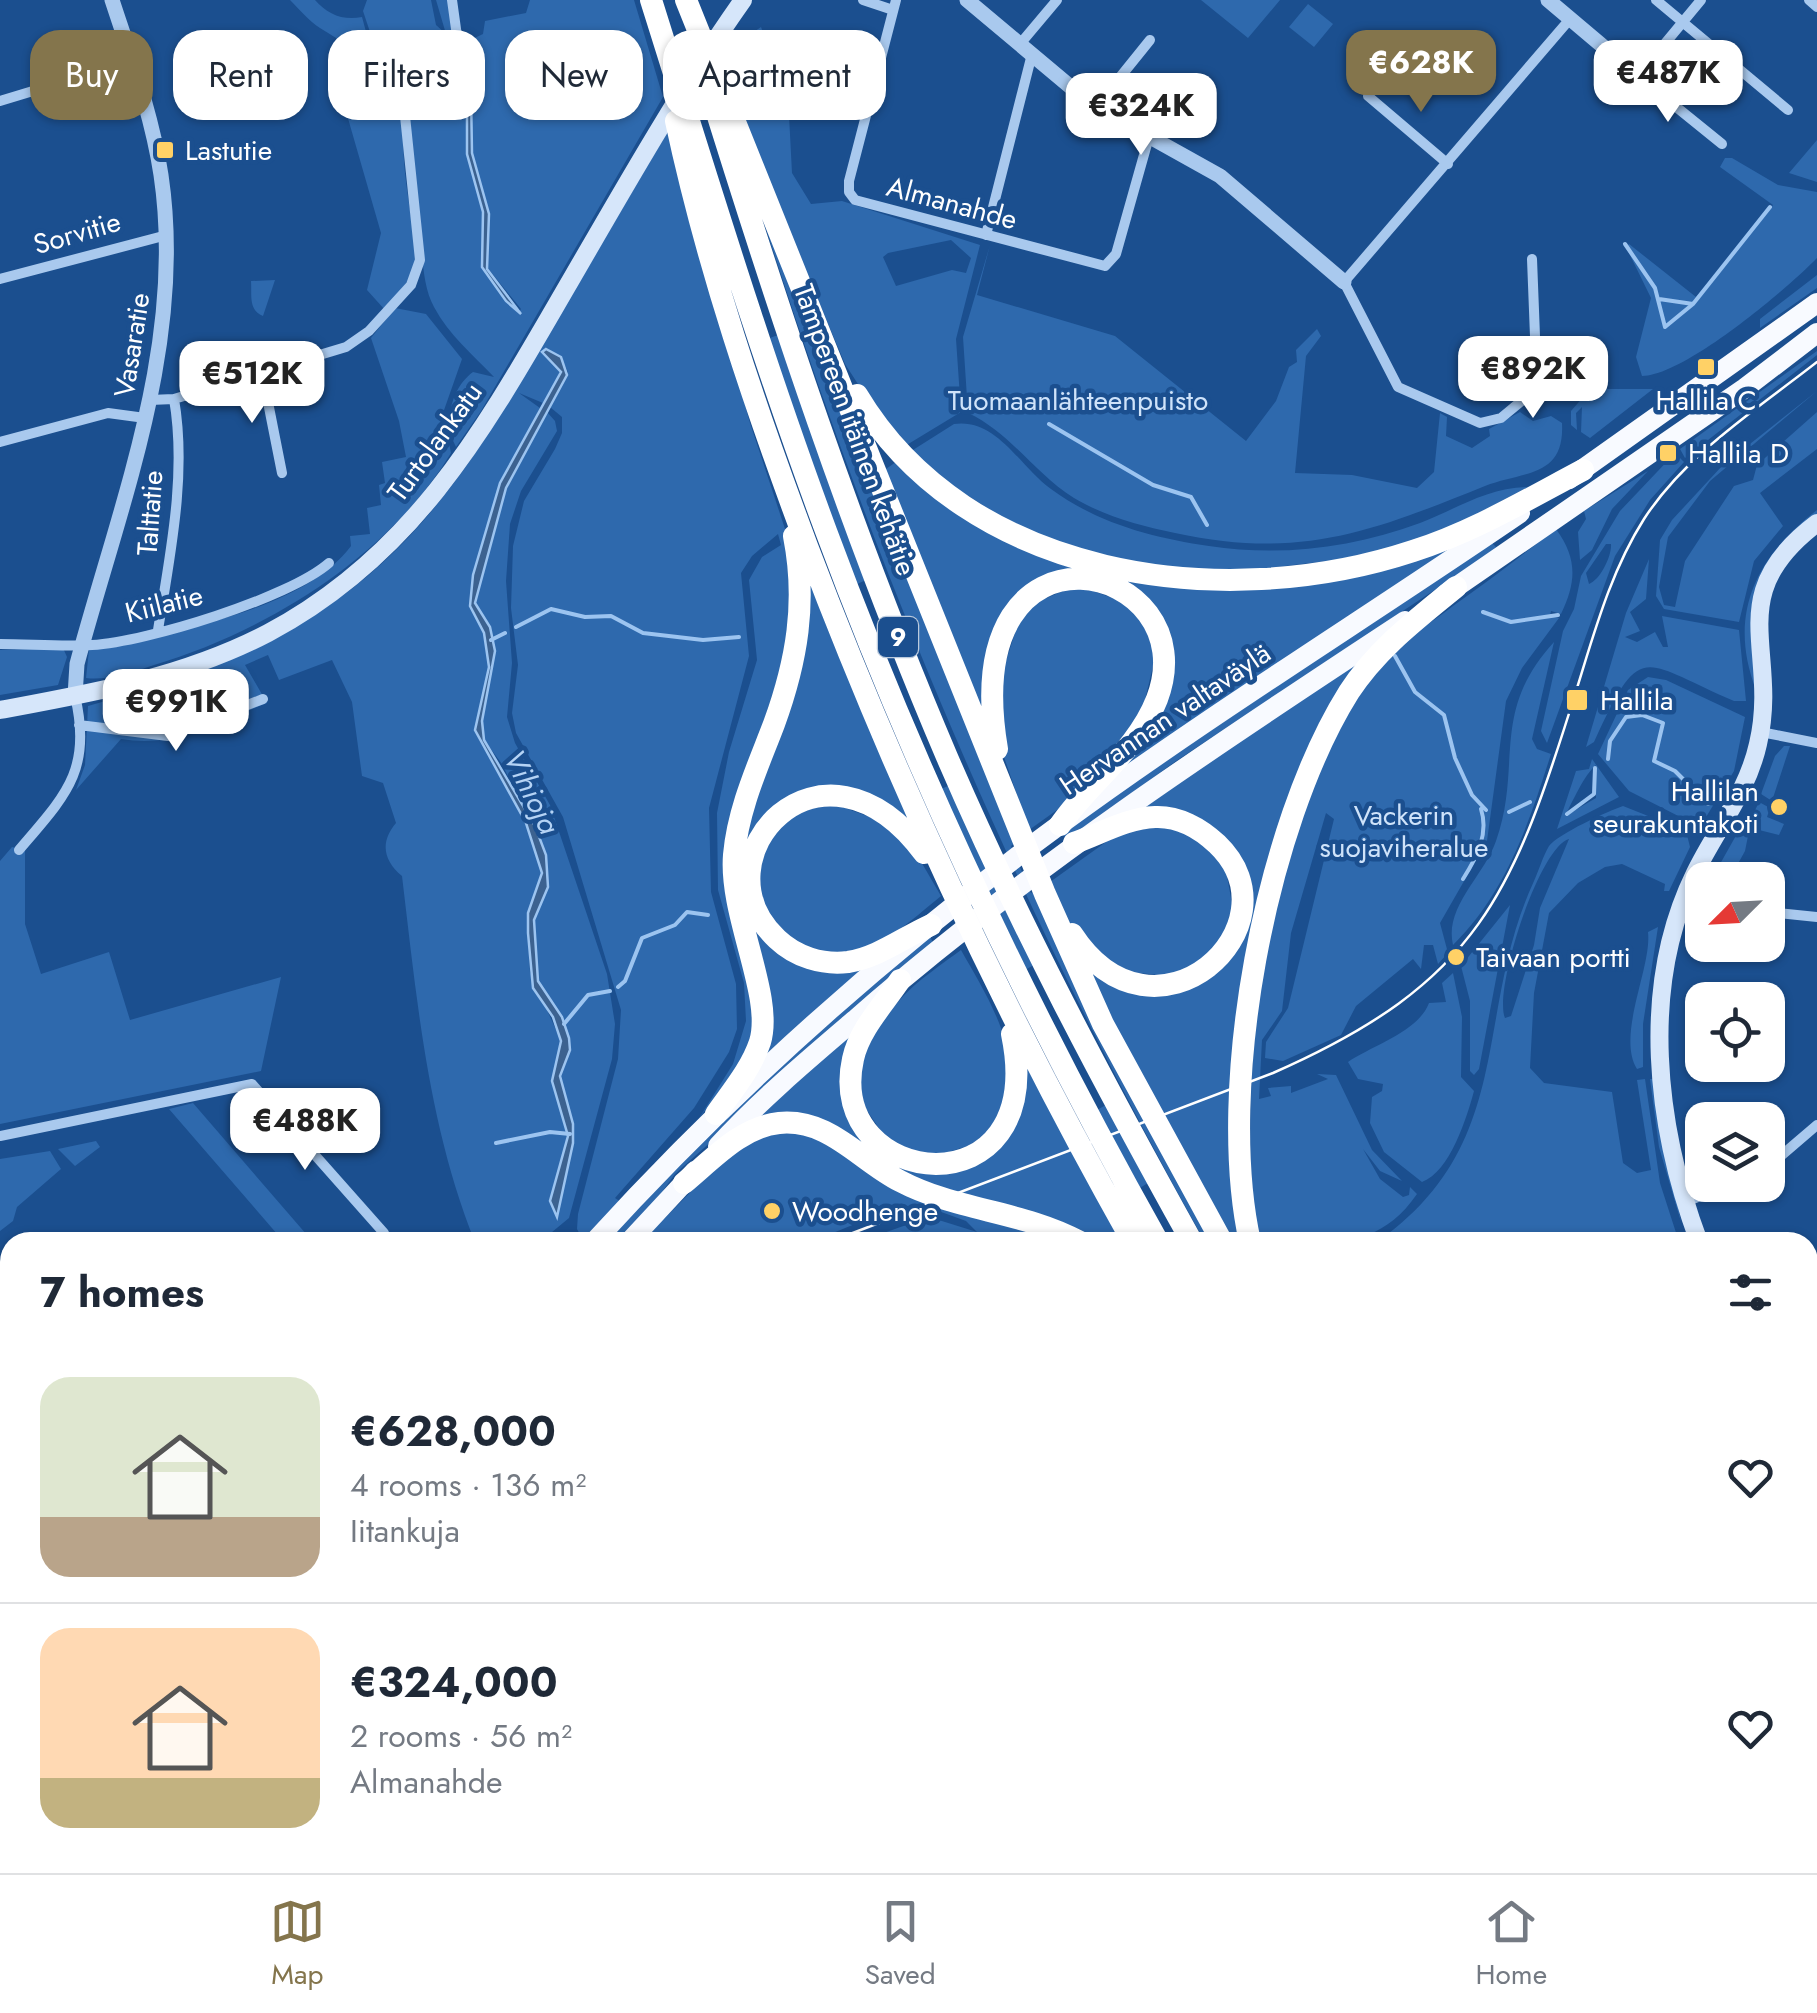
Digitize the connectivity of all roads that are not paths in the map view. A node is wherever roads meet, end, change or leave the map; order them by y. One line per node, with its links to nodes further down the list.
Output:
1 (112, 0): 17 (street, Vasaratie)
2 (452, 0): 38 (street)
3 (651, 0): 45 (highway); 81 (highway, 9)
4 (684, 0): 37 (highway); 82 (highway, Tampereen itäinen kehätie / 9)
5 (863, 0): 13 (street)
6 (966, 0): 19 (street)
7 (1057, 0): 19 (street)
8 (1548, 0): 15 (street)
9 (1656, 0): 16 (street)
10 (1700, 0): 16 (street)
11 (1809, 0): 14 (street)
12 (740, 5): 52 (main road, Turtolankatu)
13 (894, 5): 31 (street, Almanahde)
14 (1817, 7)
15 (1570, 18): 20 (street); 29 (street)
16 (1682, 22): 20 (street); 25 (street)
17 (122, 30)
18 (1150, 40): 24 (street)
19 (1026, 49): 24 (street); 31 (street)
20 (1638, 76): 28 (street)
21 (30, 92): 23 (street)
22 (1368, 96): 29 (street)
23 (0, 101)
24 (1096, 108): 27 (street)
25 (1788, 110)
26 (149, 120): 30 (street, Vasaratie)
27 (1149, 137): 31 (street, Almanahde); 34 (street)
28 (1722, 144)
29 (1448, 164): 34 (street)
30 (167, 234): 33 (street, Sorvitie); 40 (street, Vasaratie)
31 (986, 234)
32 (1532, 260): 34 (street)
33 (0, 279)
34 (1344, 282)
35 (1817, 303): 43 (highway, Hervannan valtaväylä)
36 (1817, 333): 48 (highway, Hervannan valtaväylä)
37 (822, 335): 43 (highway); 58 (highway)
38 (262, 372): 39 (street); 44 (street)
39 (174, 399): 40 (street); 49 (street, Talttatie)
40 (150, 400): 41 (street, Vasaratie)
41 (145, 418): 42 (street); 51 (street, Vasaratie)
42 (0, 442)
43 (1584, 470): 59 (highway, Hervannan valtaväylä)
44 (282, 472)
45 (792, 503): 62 (highway); 70 (highway)
46 (1817, 523): 56 (main road)
47 (329, 563): 49 (street, Kiilatie)
48 (1456, 586): 59 (highway, Hervannan valtaväylä); 84 (highway)
49 (158, 630): 51 (street, Kiilatie)
50 (0, 644): 51 (street, Kiilatie)
51 (82, 644): 52 (street, Vasaratie)
52 (75, 696): 54 (main road, Turtolankatu); 55 (street)
53 (264, 699): 55 (street)
54 (0, 710)
55 (79, 726): 60 (street)
56 (1761, 732): 57 (street); 61 (main road)
57 (1817, 743)
58 (1015, 821): 59 (highway); 63 (highway)
59 (1067, 839): 63 (highway); 67 (highway, Hervannan valtaväylä); 68 (highway, Hervannan valtaväylä)
60 (19, 850)
61 (1701, 862)
62 (948, 884): 67 (highway); 69 (highway)
63 (1045, 894): 83 (highway)
64 (1785, 914): 65 (street)
65 (1817, 917)
66 (1685, 923): 75 (main road)
67 (931, 924): 70 (highway, Hervannan valtaväylä)
68 (900, 980): 69 (highway); 74 (highway, Hervannan valtaväylä)
69 (1007, 1006): 80 (highway)
70 (716, 1114): 77 (highway, Hervannan valtaväylä)
71 (1817, 1125): 73 (street)
72 (0, 1136): 76 (street)
73 (1785, 1152)
74 (677, 1190): 78 (highway, Hervannan valtaväylä); 79 (highway)
75 (1684, 1202): 85 (main road)
76 (383, 1232)
77 (603, 1232)
78 (638, 1232)
79 (1057, 1232)
80 (1128, 1232)
81 (1153, 1232)
82 (1187, 1232)
83 (1217, 1232)
84 (1249, 1232)
85 (1695, 1232)

